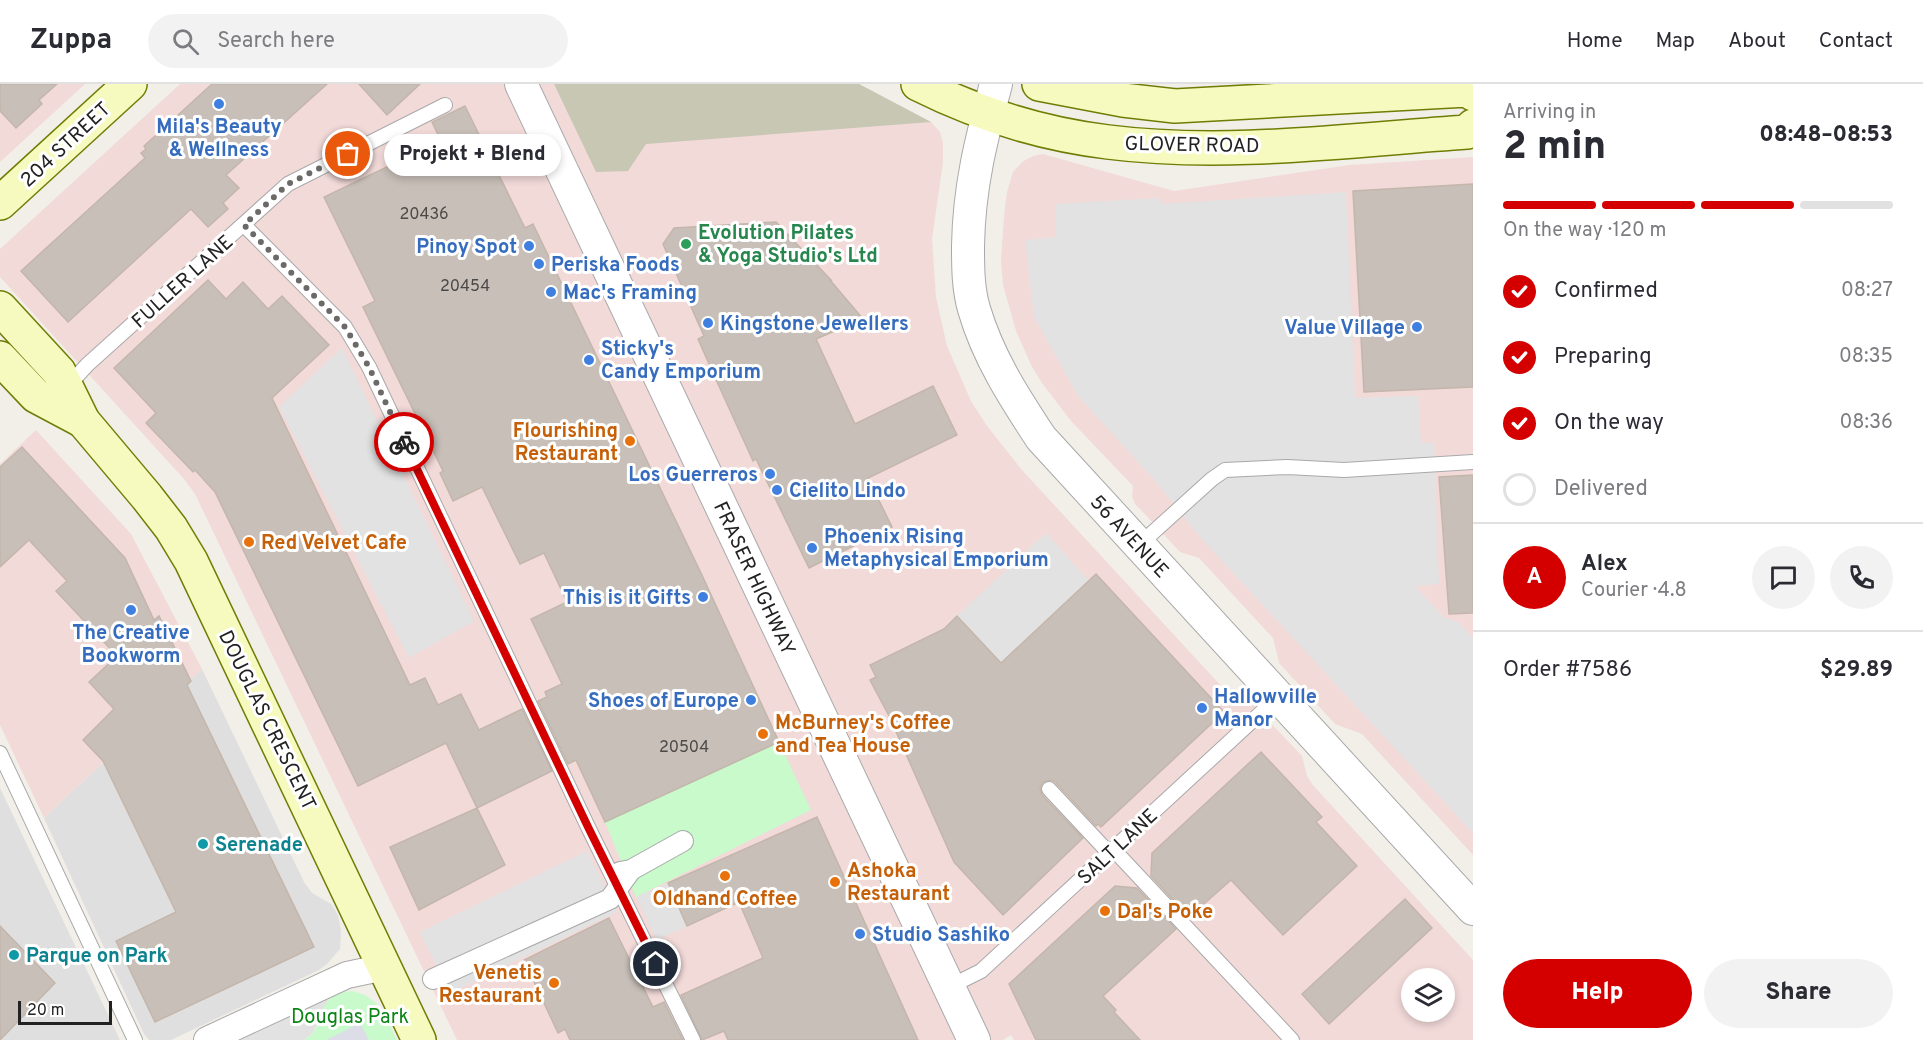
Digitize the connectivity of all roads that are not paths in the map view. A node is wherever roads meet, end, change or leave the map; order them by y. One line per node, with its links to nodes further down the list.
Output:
1 (129, 84): 10 (main road, 204 STREET)
2 (521, 84): 27 (street, FRASER HIGHWAY)
3 (918, 84): 7 (main road, GLOVER ROAD)
4 (1039, 84): 5 (main road, GLOVER ROAD)
5 (1236, 93): 6 (main road, GLOVER ROAD)
6 (1473, 94)
7 (992, 99): 9 (main road, GLOVER ROAD); 17 (street, 56 AVENUE)
8 (445, 105): 11 (lane)
9 (1473, 126)
10 (0, 203)
11 (244, 225): 14 (lane, FULLER LANE); 23 (lane, FULLER LANE)
12 (0, 308): 14 (main road, DOUGLAS CRESCENT)
13 (0, 358): 15 (main road, DOUGLAS CRESCENT)
14 (67, 387): 15 (main road, DOUGLAS CRESCENT)
15 (83, 421): 25 (main road, DOUGLAS CRESCENT)
16 (1473, 462): 17 (lane)
17 (1139, 545): 18 (street, 56 AVENUE)
18 (1278, 697): 22 (lane, SALT LANE); 24 (street, 56 AVENUE)
19 (0, 753): 28 (lane)
20 (1049, 789): 22 (lane)
21 (683, 841): 23 (street)
22 (1111, 851): 27 (lane, SALT LANE); 33 (lane)
23 (621, 877): 26 (street); 31 (lane, FULLER LANE)
24 (1473, 909)
25 (385, 967): 29 (street); 30 (main road, DOUGLAS CRESCENT)
26 (433, 979)
27 (949, 987): 32 (street, FRASER HIGHWAY)
28 (135, 1040)
29 (207, 1040)
30 (420, 1040)
31 (693, 1040)
32 (974, 1040)
33 (1292, 1040)

